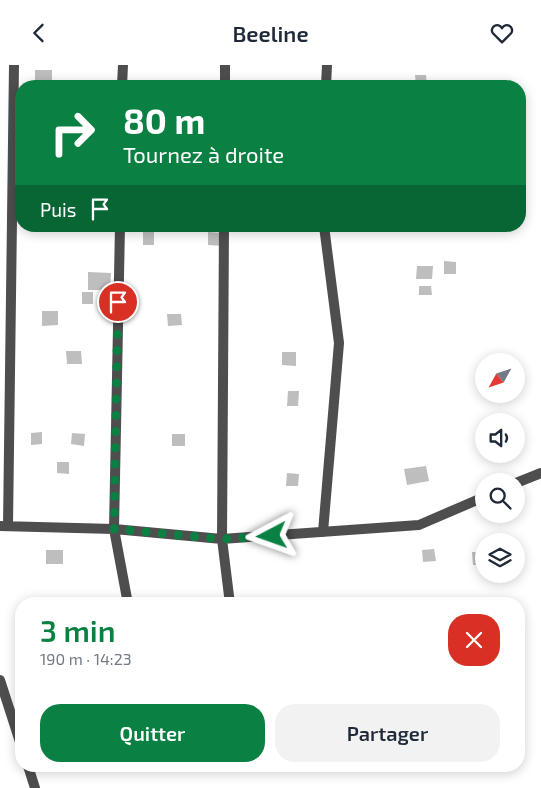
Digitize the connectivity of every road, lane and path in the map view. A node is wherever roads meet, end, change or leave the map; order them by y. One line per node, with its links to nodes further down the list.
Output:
1 (14, 65): 8 (street)
2 (122, 65): 5 (street)
3 (225, 65): 6 (street)
4 (327, 65): 7 (street)
5 (122, 80)
6 (225, 80)
7 (326, 80)
8 (15, 118)
9 (17, 232): 16 (street)
10 (120, 232): 17 (street)
11 (224, 232): 19 (street)
12 (325, 232): 18 (street)
13 (541, 473): 14 (street)
14 (525, 479)
15 (475, 501): 18 (street)
16 (4, 526): 17 (street)
17 (114, 529): 19 (street); 20 (street)
18 (323, 532): 19 (street)
19 (222, 539): 21 (street)
20 (127, 597)
21 (229, 597)
22 (0, 680): 23 (street)
23 (15, 726)
24 (30, 772): 25 (street)
25 (35, 788)

